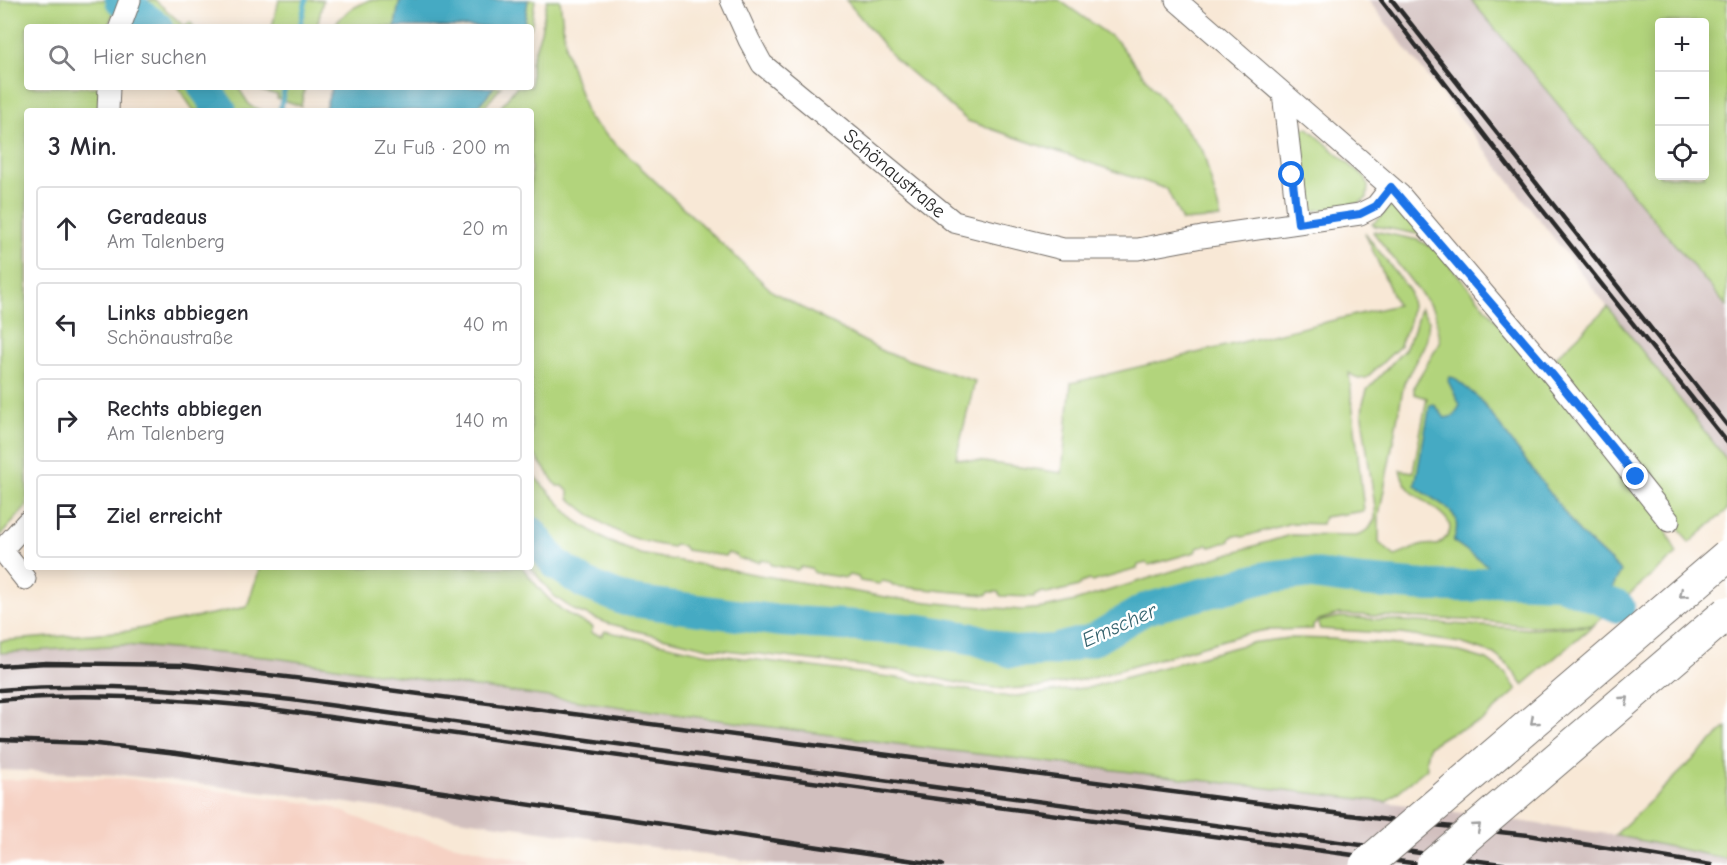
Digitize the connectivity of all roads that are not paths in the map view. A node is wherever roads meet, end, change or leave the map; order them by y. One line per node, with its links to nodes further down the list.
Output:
1 (130, 0): 4 (street)
2 (731, 0): 9 (street, Schönaustraße)
3 (1176, 0): 6 (street)
4 (121, 23)
5 (109, 90): 7 (street)
6 (1282, 93): 8 (street); 9 (street)
7 (108, 108)
8 (1391, 187): 9 (street, Schönaustraße); 10 (street)
9 (1298, 223)
10 (1669, 521)
11 (24, 525): 12 (street)
12 (1, 551): 14 (street)
13 (1727, 556): 16 (highway, one-way to 16, bridge)
14 (25, 579)
15 (1727, 613): 17 (highway, one-way to 15, bridge)
16 (1366, 865)
17 (1433, 865)

